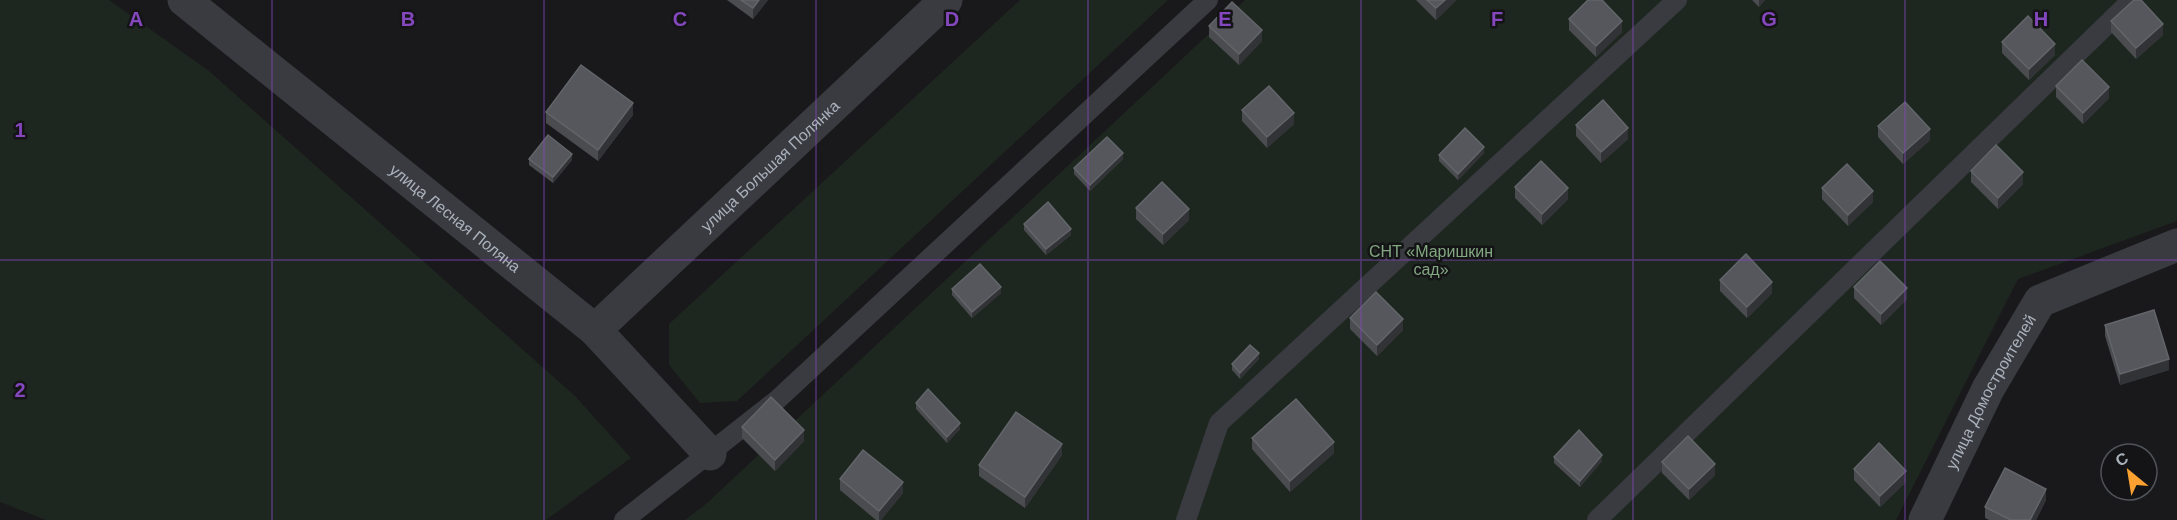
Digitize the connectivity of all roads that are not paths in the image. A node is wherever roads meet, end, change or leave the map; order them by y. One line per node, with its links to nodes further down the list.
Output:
1 (945, 0): 7 (street, улица Большая Полянка)
2 (1208, 0): 8 (lane)
3 (1677, 0): 10 (lane)
4 (2132, 0): 11 (lane)
5 (192, 3): 7 (street, улица Лесная Поляна)
6 (2177, 245): 12 (street, улица Домостроителей)
7 (595, 330): 8 (street, улица Лесная Поляна)
8 (710, 454): 9 (lane)
9 (624, 520)
10 (1186, 520)
11 (1597, 520)
12 (1925, 520)

